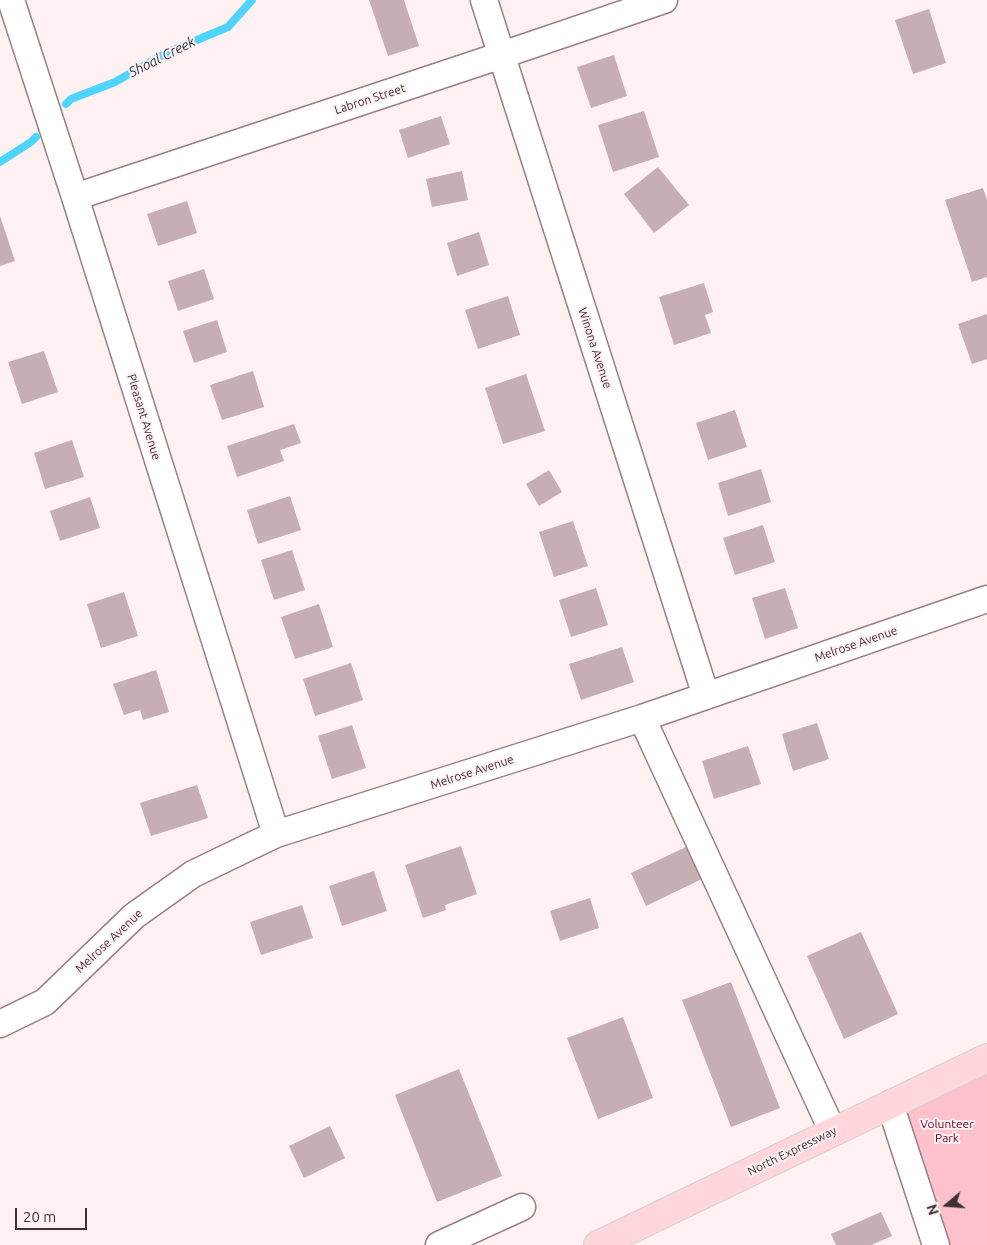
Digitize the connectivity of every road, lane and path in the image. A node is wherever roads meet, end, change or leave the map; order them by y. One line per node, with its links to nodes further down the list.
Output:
1 (11, 0): 5 (street, Pleasant Avenue)
2 (484, 0): 4 (street, Winona Avenue)
3 (664, 0): 4 (street, Labron Street)
4 (502, 56): 5 (street, Labron Street); 7 (street, Winona Avenue)
5 (75, 197): 9 (street, Pleasant Avenue)
6 (987, 599): 7 (street, Melrose Avenue)
7 (706, 696): 8 (street, Melrose Avenue)
8 (642, 718): 9 (street, Melrose Avenue); 13 (street)
9 (276, 834): 10 (street, Melrose Avenue)
10 (0, 1024)
11 (987, 1058): 12 (main road, North Expressway)
12 (890, 1104): 13 (main road, North Expressway); 17 (street)
13 (833, 1132): 16 (main road, North Expressway)
14 (522, 1207): 15 (street)
15 (439, 1245)
16 (598, 1245)
17 (936, 1245)

